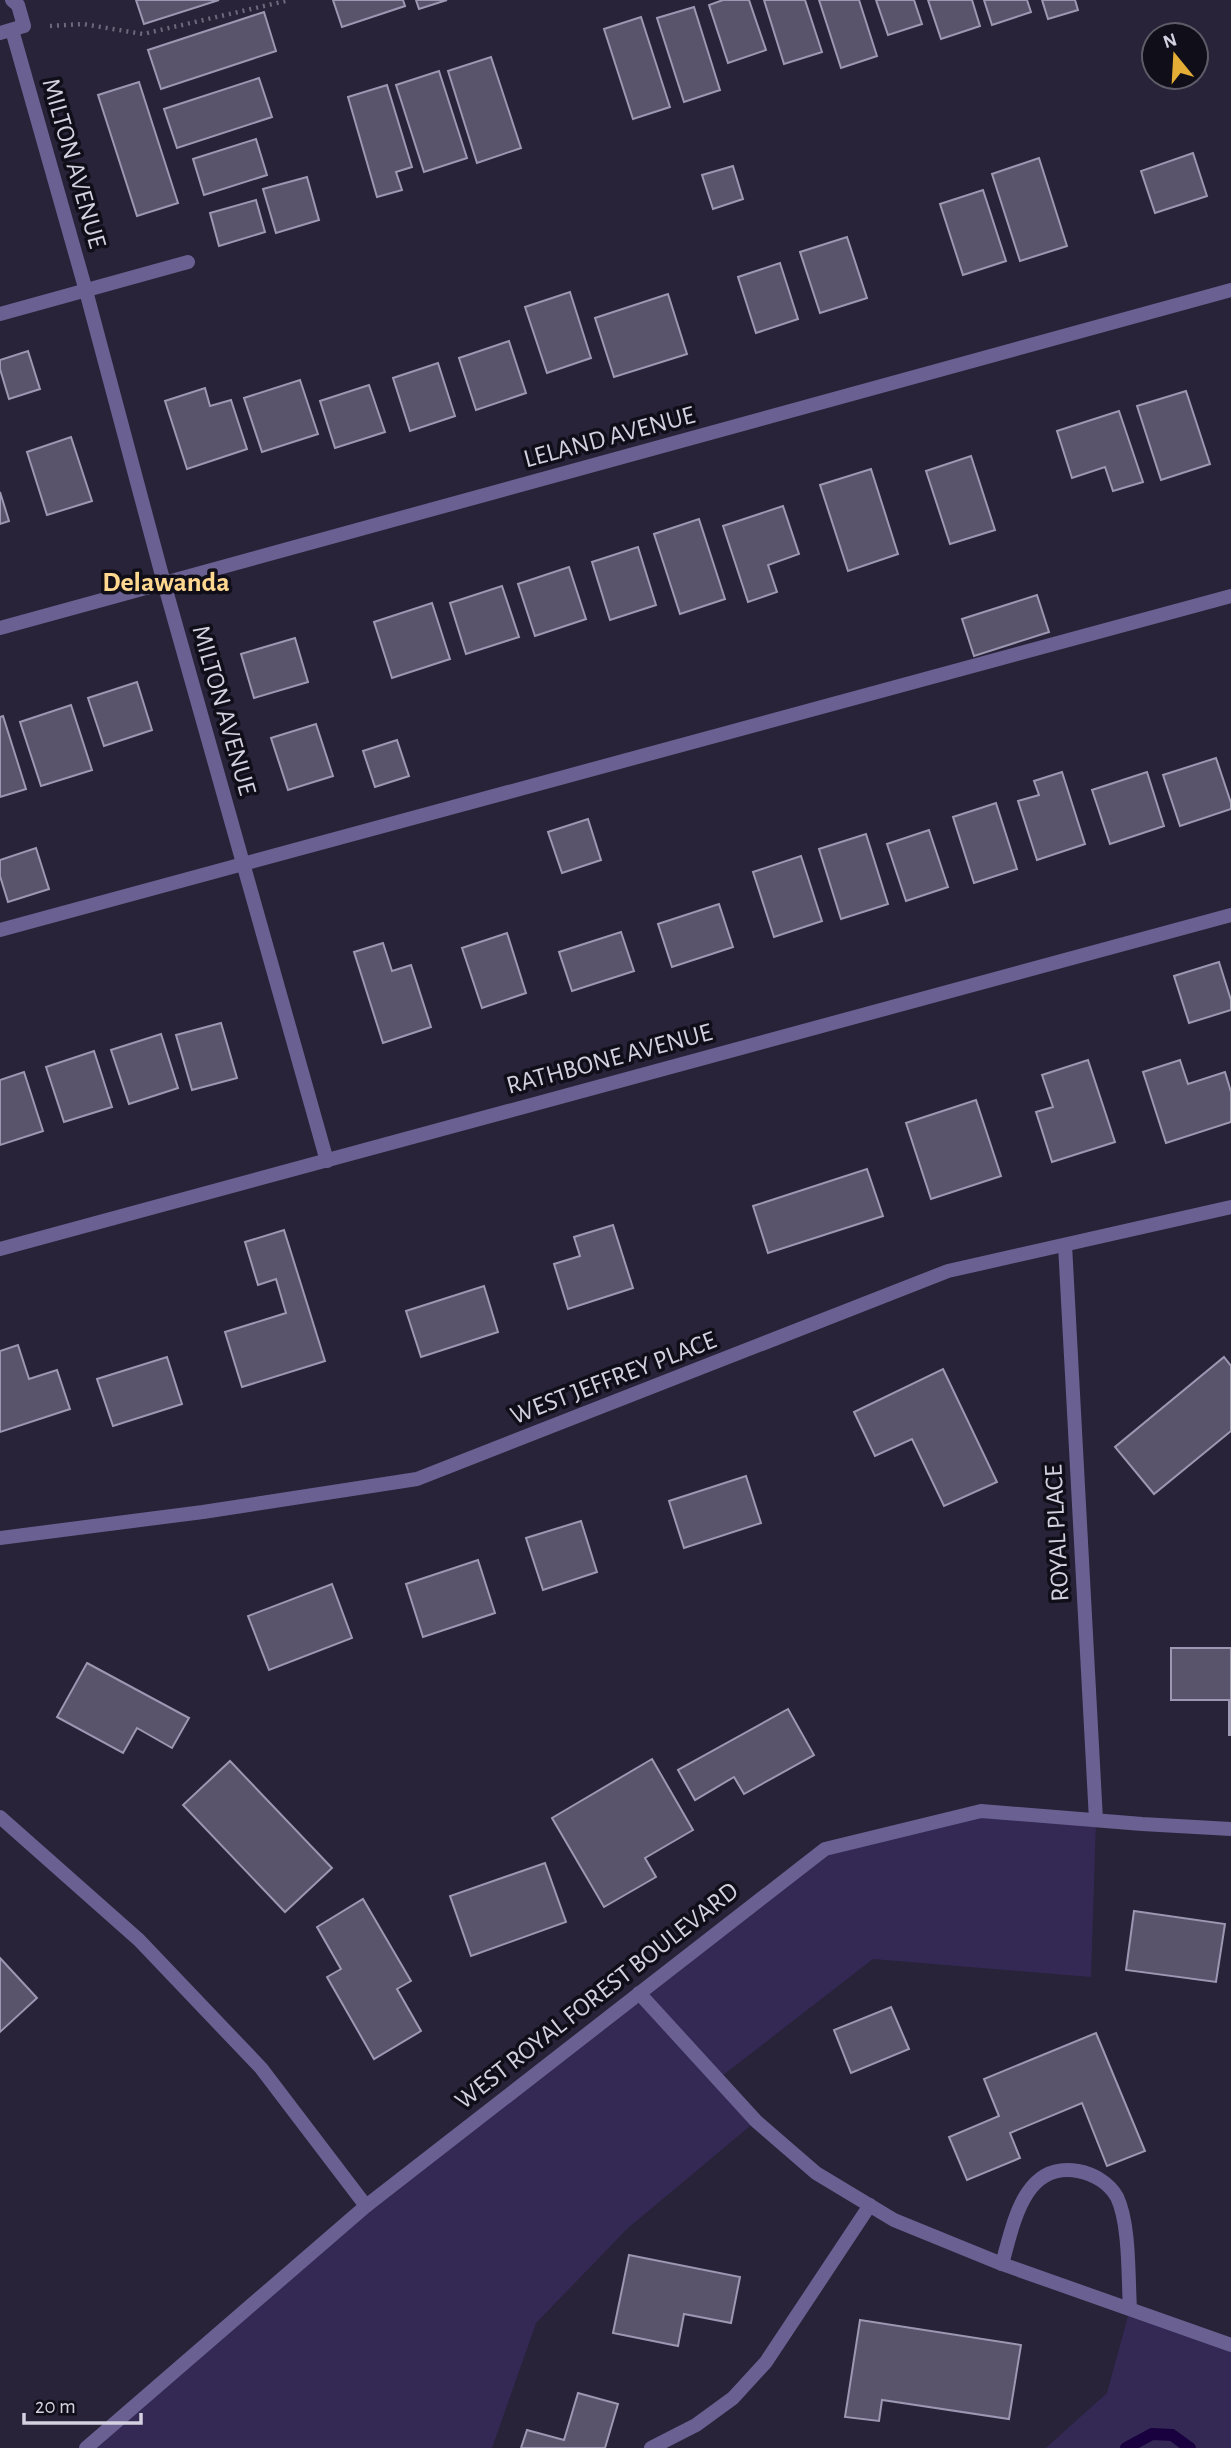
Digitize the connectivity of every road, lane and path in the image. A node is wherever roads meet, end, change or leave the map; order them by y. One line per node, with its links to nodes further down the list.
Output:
1 (12, 0): 3 (street, MILTON AVENUE)
2 (290, 0): 3 (path)
3 (12, 30): 5 (street, MILTON AVENUE)
4 (188, 262): 5 (street)
5 (86, 290): 7 (street); 8 (street, MILTON AVENUE)
6 (1231, 290): 8 (street, LELAND AVENUE)
7 (0, 314)
8 (164, 583): 10 (street, LELAND AVENUE); 11 (street, MILTON AVENUE)
9 (1231, 596): 11 (street)
10 (0, 628)
11 (243, 864): 13 (street); 14 (street, MILTON AVENUE)
12 (1231, 915): 14 (street, RATHBONE AVENUE)
13 (0, 930)
14 (327, 1161): 17 (street, RATHBONE AVENUE)
15 (1231, 1207): 16 (street, WEST JEFFREY PLACE)
16 (1065, 1245): 18 (street, WEST JEFFREY PLACE); 20 (street, ROYAL PLACE)
17 (0, 1249)
18 (0, 1538)
19 (0, 1817): 24 (street)
20 (1096, 1819): 21 (street, WEST ROYAL FOREST BOULEVARD); 22 (street, WEST ROYAL FOREST BOULEVARD)
21 (1231, 1829)
22 (639, 1993): 23 (street); 24 (street, WEST ROYAL FOREST BOULEVARD)
23 (870, 2205): 25 (street); 29 (street)
24 (366, 2206): 28 (street, WEST ROYAL FOREST BOULEVARD)
25 (1002, 2264): 26 (street); 26 (street)
26 (1130, 2309): 27 (street)
27 (1231, 2345)
28 (86, 2448)
29 (651, 2448)

